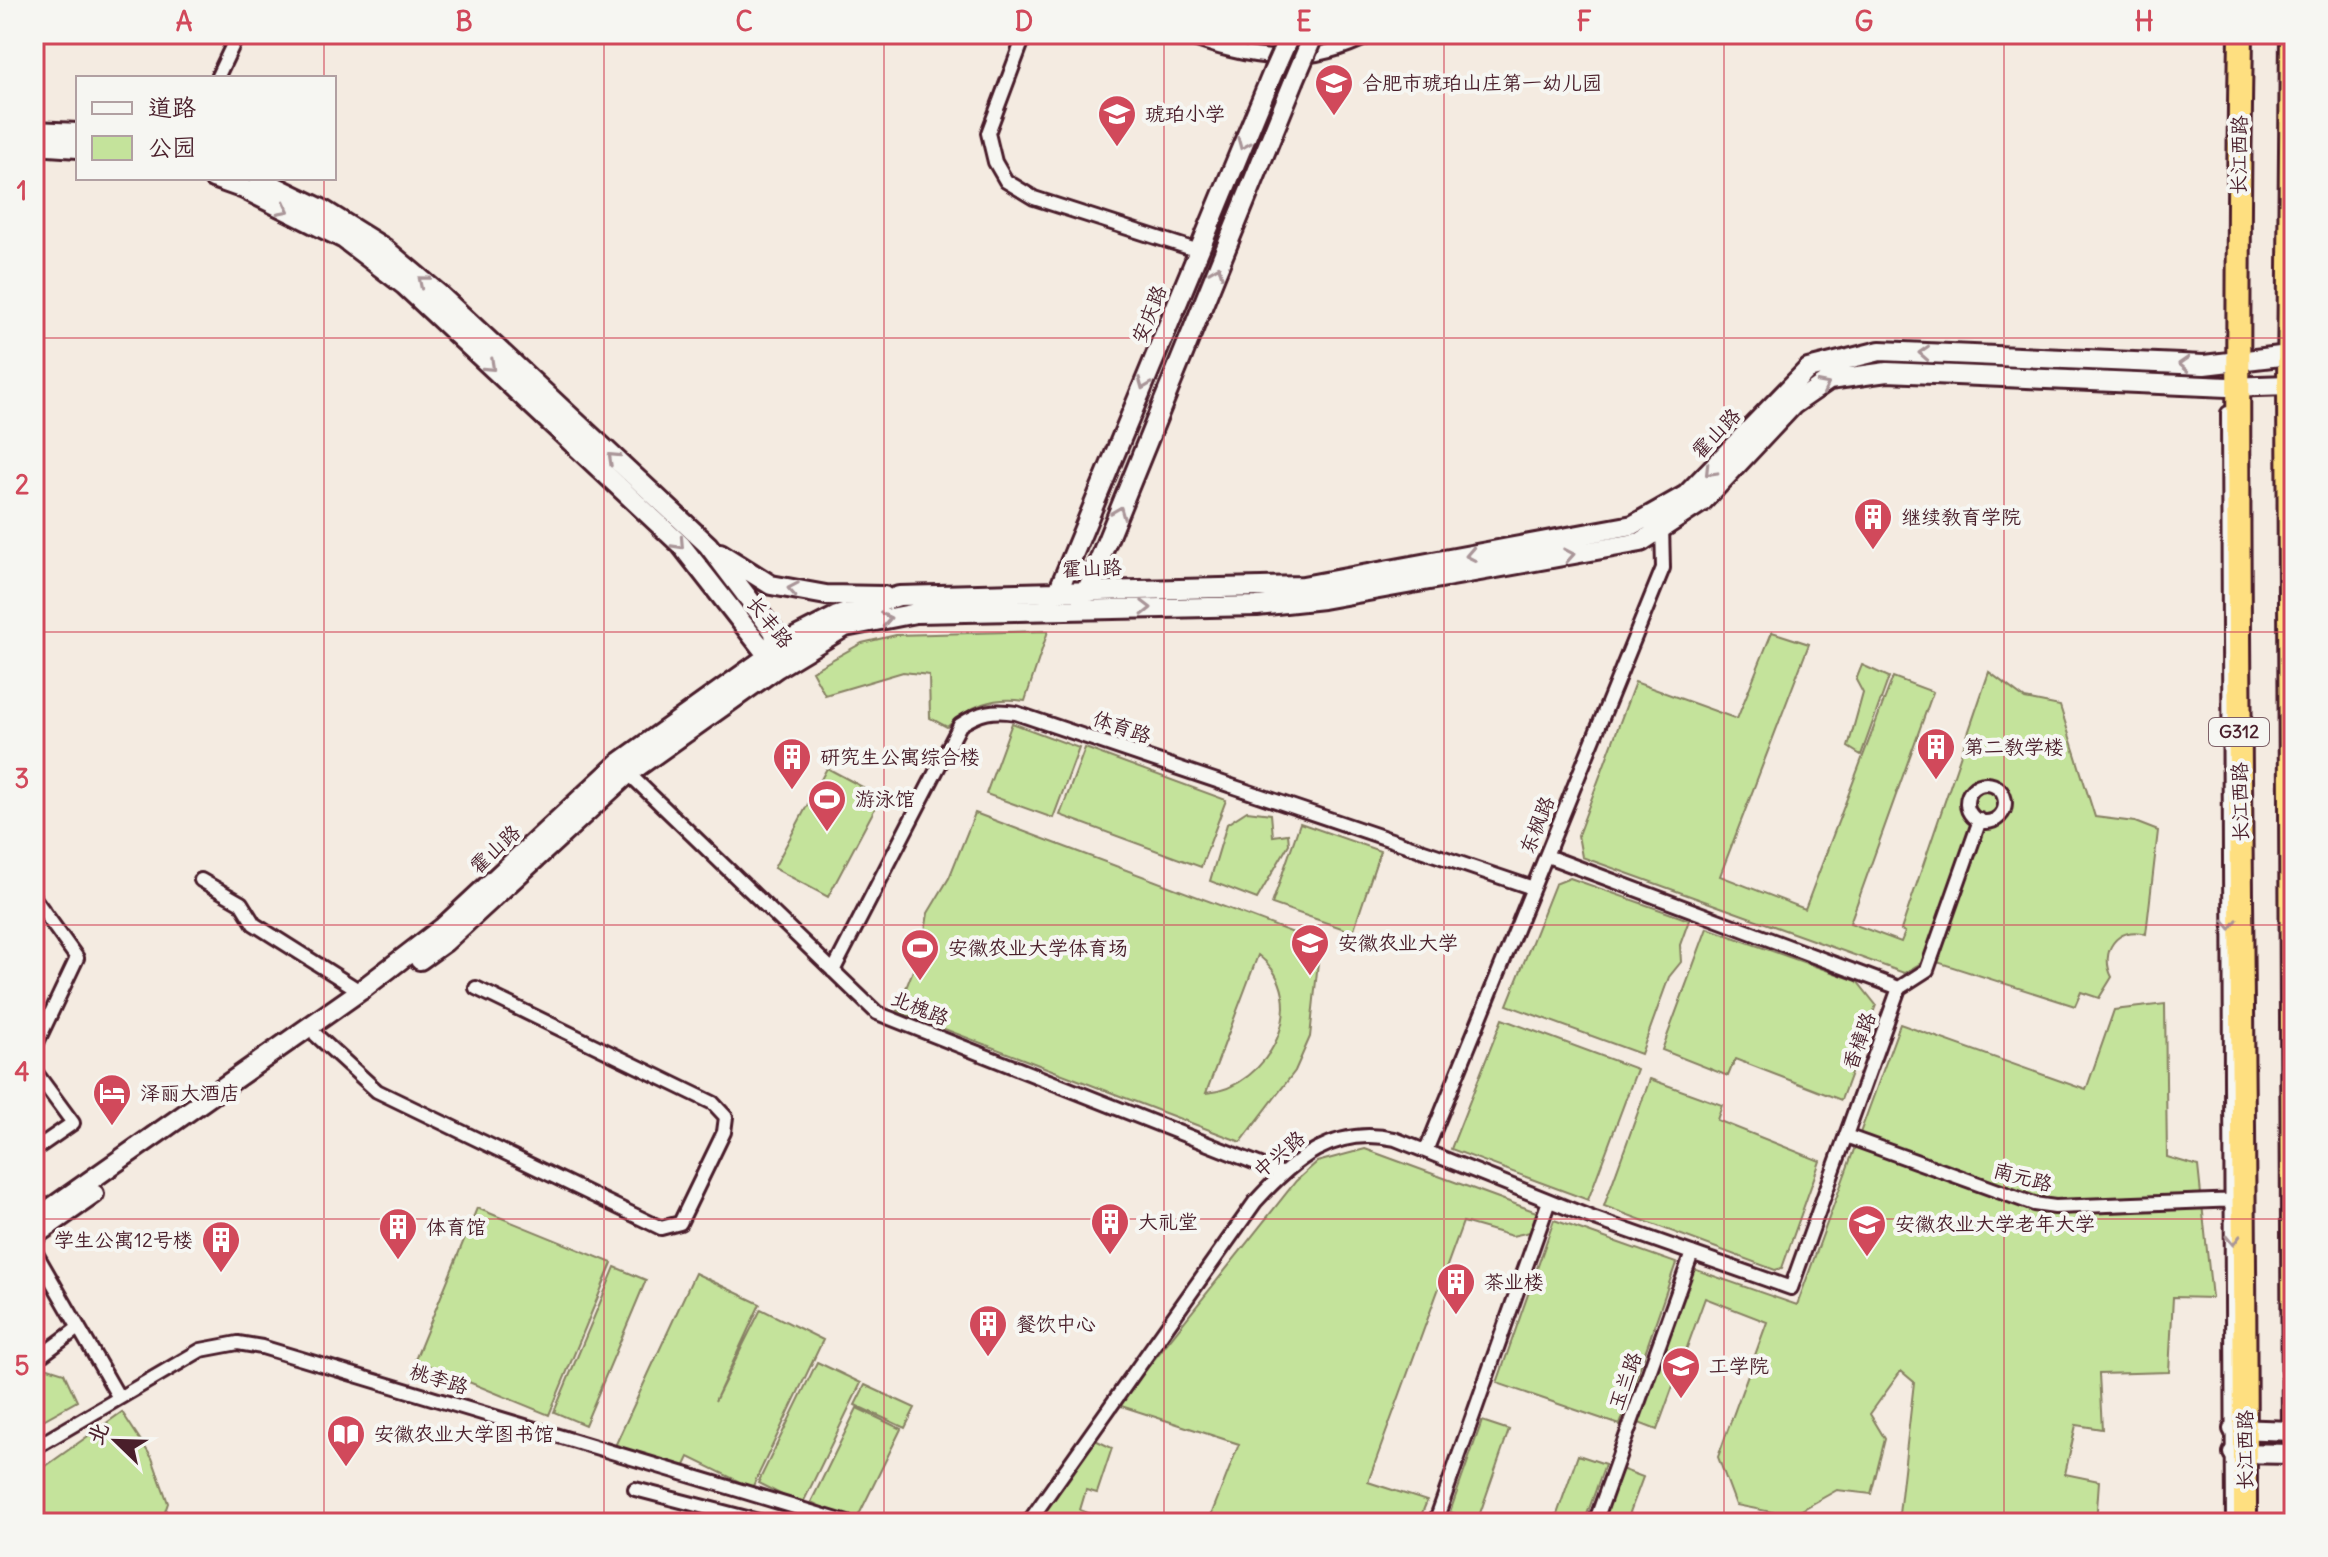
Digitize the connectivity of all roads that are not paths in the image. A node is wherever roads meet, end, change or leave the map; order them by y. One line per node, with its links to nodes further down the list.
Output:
1 (238, 34): 10 (street)
2 (1025, 34): 17 (street)
3 (1180, 34): 6 (street)
4 (1290, 34): 17 (main road, 安庆路, one-way to 17, bridge)
5 (1314, 34): 24 (main road, one-way to 5, bridge)
6 (1373, 34)
7 (2232, 34): 19 (street)
8 (2241, 34): 19 (highway, 长江西路 / G312)
9 (2292, 34): 18 (highway, G312)
10 (218, 76)
11 (34, 131): 12 (main road)
12 (76, 133)
13 (34, 145): 14 (main road)
14 (76, 148)
15 (219, 180): 29 (main road, 长丰路, one-way to 29)
16 (262, 180): 23 (main road, 长丰路, one-way to 16)
17 (1199, 251): 25 (main road, 安庆路, one-way to 25)
18 (2289, 355): 19 (main road, 霍山路); 20 (highway, G312)
19 (2232, 362): 21 (highway, 长江西路 / G312); 22 (main road, 霍山路, one-way to 22)
20 (2291, 384): 21 (main road, 霍山路); 58 (highway, G312)
21 (2232, 387): 22 (main road, 霍山路, one-way to 21); 47 (highway, 长江西路 / G312, one-way to 47)
22 (1662, 519): 24 (main road, 霍山路, one-way to 24); 28 (main road, 霍山路, one-way to 22); 32 (street, 东枫路)
23 (708, 545): 26 (main road, one-way to 23); 29 (main road, 长丰路)
24 (1087, 590): 25 (main road, 霍山路); 28 (main road)
25 (1059, 591): 26 (main road, 霍山路); 27 (main road, 安庆路)
26 (899, 596): 29 (main road, 霍山路)
27 (1050, 610): 28 (main road, 霍山路); 29 (main road, 霍山路, one-way to 27)
28 (1079, 610)
29 (774, 658): 30 (main road, 霍山路)
30 (624, 768): 36 (street, 北槐路); 39 (main road, 霍山路); 40 (main road, 霍山路)
31 (1980, 820): 38 (street)
32 (1547, 856): 34 (street, 东枫路); 38 (street)
33 (201, 880): 39 (street)
34 (1533, 888): 36 (street, 体育路); 45 (street, 东枫路)
35 (34, 898): 41 (street)
36 (833, 971): 46 (street, 北槐路)
37 (476, 988): 40 (street)
38 (1899, 988): 43 (street, 香樟路)
39 (360, 991): 49 (main road, 霍山路)
40 (316, 1035): 50 (main road, 霍山路)
41 (34, 1049)
42 (34, 1070): 44 (street)
43 (1846, 1136): 47 (street, 南元路); 53 (street, 香樟路)
44 (34, 1150)
45 (1426, 1151): 46 (street, 中兴路); 48 (street, 中兴路)
46 (1281, 1173): 66 (street, 中兴路)
47 (2239, 1200): 57 (highway, 长江西路 / G312, one-way to 57)
48 (1549, 1201): 52 (street, 中兴路); 67 (street)
49 (34, 1220)
50 (34, 1236)
51 (34, 1250): 54 (street)
52 (1692, 1253): 53 (street, 中兴路); 68 (street, 玉兰路)
53 (1791, 1288)
54 (78, 1328): 55 (street); 56 (street)
55 (34, 1361)
56 (118, 1396): 60 (street, 桃李路); 65 (street, 桃李路)
57 (2238, 1429): 58 (main road); 61 (highway, 长江西路 / G312)
58 (2294, 1431): 59 (highway, G312)
59 (2294, 1439)
60 (34, 1448)
61 (2239, 1453): 62 (main road); 69 (street); 70 (highway, 长江西路 / G312)
62 (2294, 1454)
63 (635, 1489): 64 (street)
64 (766, 1523)
65 (848, 1523)
66 (1028, 1523)
67 (1435, 1523)
68 (1595, 1523)
69 (2233, 1523)
70 (2245, 1523)

